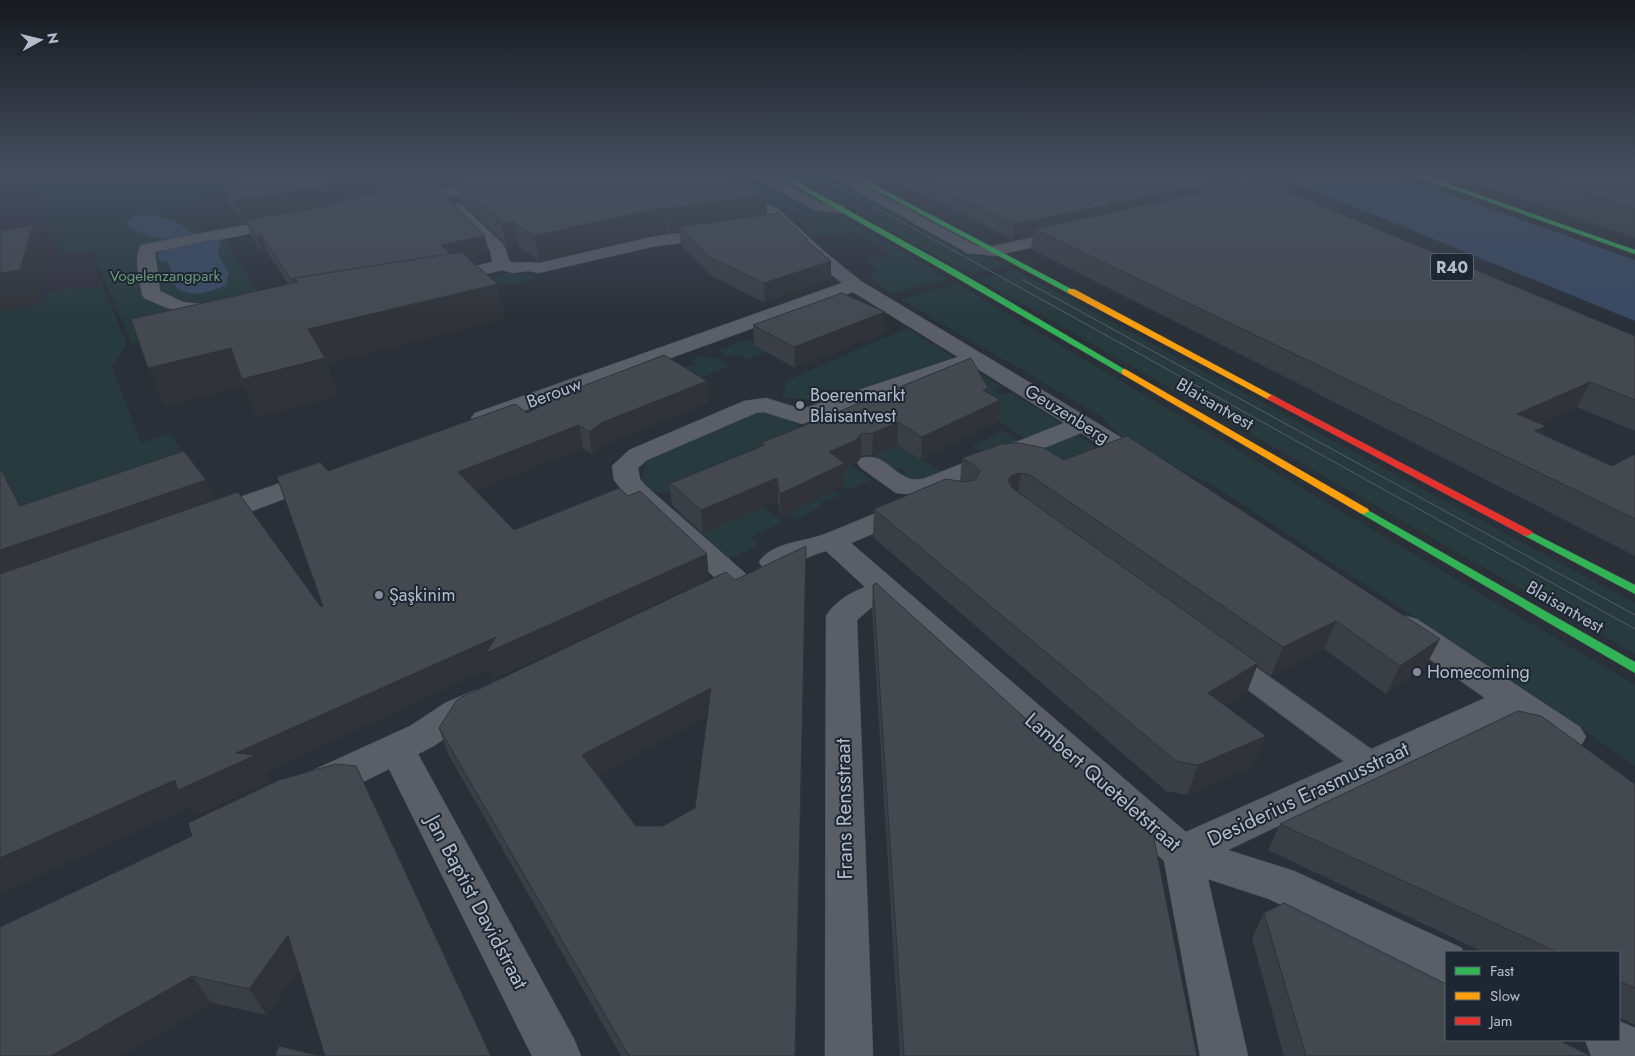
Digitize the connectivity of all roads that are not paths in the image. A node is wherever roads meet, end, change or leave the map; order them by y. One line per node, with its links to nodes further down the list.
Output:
1 (289, 222): 16 (street)
2 (471, 222): 13 (street)
3 (864, 222): 34 (main road, Blaisantvest)
4 (922, 222): 11 (lane)
5 (940, 222): 11 (main road, Blaisantvest)
6 (1551, 222): 12 (main road)
7 (785, 223): 8 (street); 15 (street, Geuzenberg)
8 (762, 227)
9 (735, 231): 13 (street)
10 (1085, 231): 11 (street)
11 (994, 251): 31 (main road, Blaisantvest)
12 (1635, 252)
13 (502, 265): 14 (street)
14 (439, 283)
15 (855, 285): 17 (street, Geuzenberg); 19 (street, Berouw)
16 (240, 311)
17 (975, 358): 18 (street, Geuzenberg); 29 (street)
18 (1083, 424): 20 (street, Geuzenberg); 21 (street)
19 (462, 426)
20 (1124, 449): 22 (street); 26 (street, Geuzenberg)
21 (1011, 453): 24 (street); 27 (street)
22 (1098, 461)
23 (870, 463): 27 (street)
24 (1043, 464)
25 (338, 470): 28 (street)
26 (1166, 473)
27 (936, 496): 29 (street)
28 (190, 524)
29 (832, 541): 30 (street, Lambert Queteletstraat)
30 (886, 588): 41 (street, Lambert Queteletstraat); 46 (street, Frans Rensstraat)
31 (1635, 590)
32 (1386, 614): 36 (street)
33 (1210, 648): 39 (lane)
34 (1635, 668)
35 (502, 691): 37 (street)
36 (1514, 699): 38 (street); 39 (street, Desiderius Erasmusstraat)
37 (396, 749): 40 (street); 45 (street, Jan Baptist Davidstraat)
38 (1595, 756)
39 (1371, 765): 41 (street, Desiderius Erasmusstraat)
40 (291, 792)
41 (1182, 853): 42 (street, Lambert Queteletstraat); 47 (street)
42 (1445, 963)
43 (1610, 1041): 44 (street)
44 (1635, 1052)
45 (557, 1056)
46 (849, 1056)
47 (1224, 1056)

